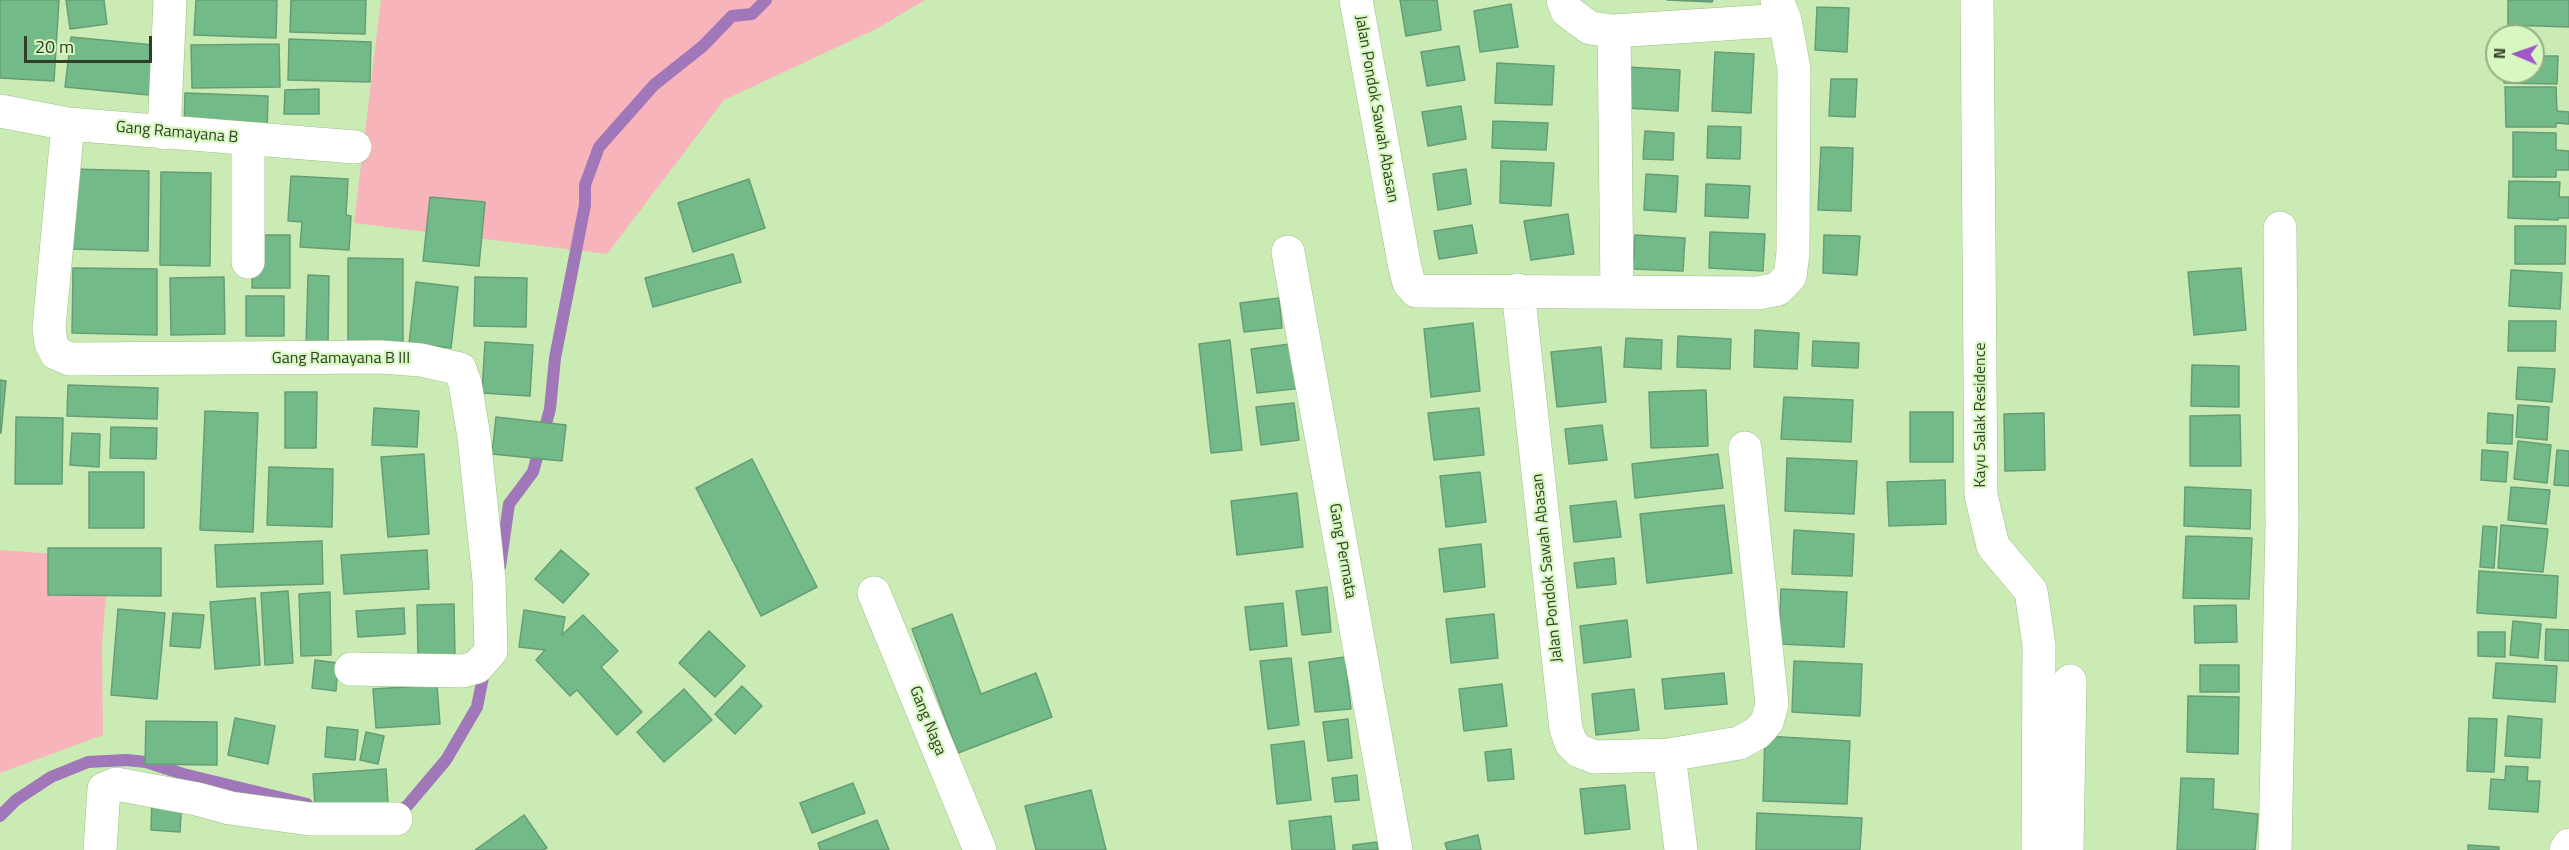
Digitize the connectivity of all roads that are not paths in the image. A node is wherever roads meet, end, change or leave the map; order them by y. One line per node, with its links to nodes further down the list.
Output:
1 (170, 0): 9 (street)
2 (1356, 0): 15 (street, Jalan Pondok Sawah Abasan)
3 (1563, 0): 6 (street, Jalan Pondok Sawah Abasan)
4 (1977, 0): 28 (street, Kayu Salak Residence)
5 (1781, 10): 6 (street, Jalan Pondok Sawah Abasan); 16 (street, Jalan Pondok Sawah Abasan)
6 (1614, 31): 16 (street)
7 (0, 111): 8 (street, Gang Ramayana B)
8 (68, 124): 9 (street, Gang Ramayana B); 19 (street, Gang Ramayana B III)
9 (164, 133): 10 (street, Gang Ramayana B)
10 (248, 139): 11 (street, Gang Ramayana B); 14 (street)
11 (355, 147)
12 (2280, 228): 30 (street)
13 (1288, 252): 26 (street, Gang Permata)
14 (248, 262)
15 (1518, 290): 16 (street, Jalan Pondok Sawah Abasan); 21 (street, Jalan Pondok Sawah Abasan)
16 (1617, 291)
17 (1745, 448): 21 (street, Jalan Pondok Sawah Abasan)
18 (874, 593): 25 (street, Gang Naga)
19 (351, 669)
20 (2070, 681): 29 (street)
21 (1669, 755): 27 (street)
22 (396, 819): 24 (street)
23 (2569, 845): 31 (street)
24 (100, 850)
25 (980, 850)
26 (1396, 850)
27 (1681, 850)
28 (2038, 850)
29 (2067, 850)
30 (2275, 850)
31 (2566, 850)

